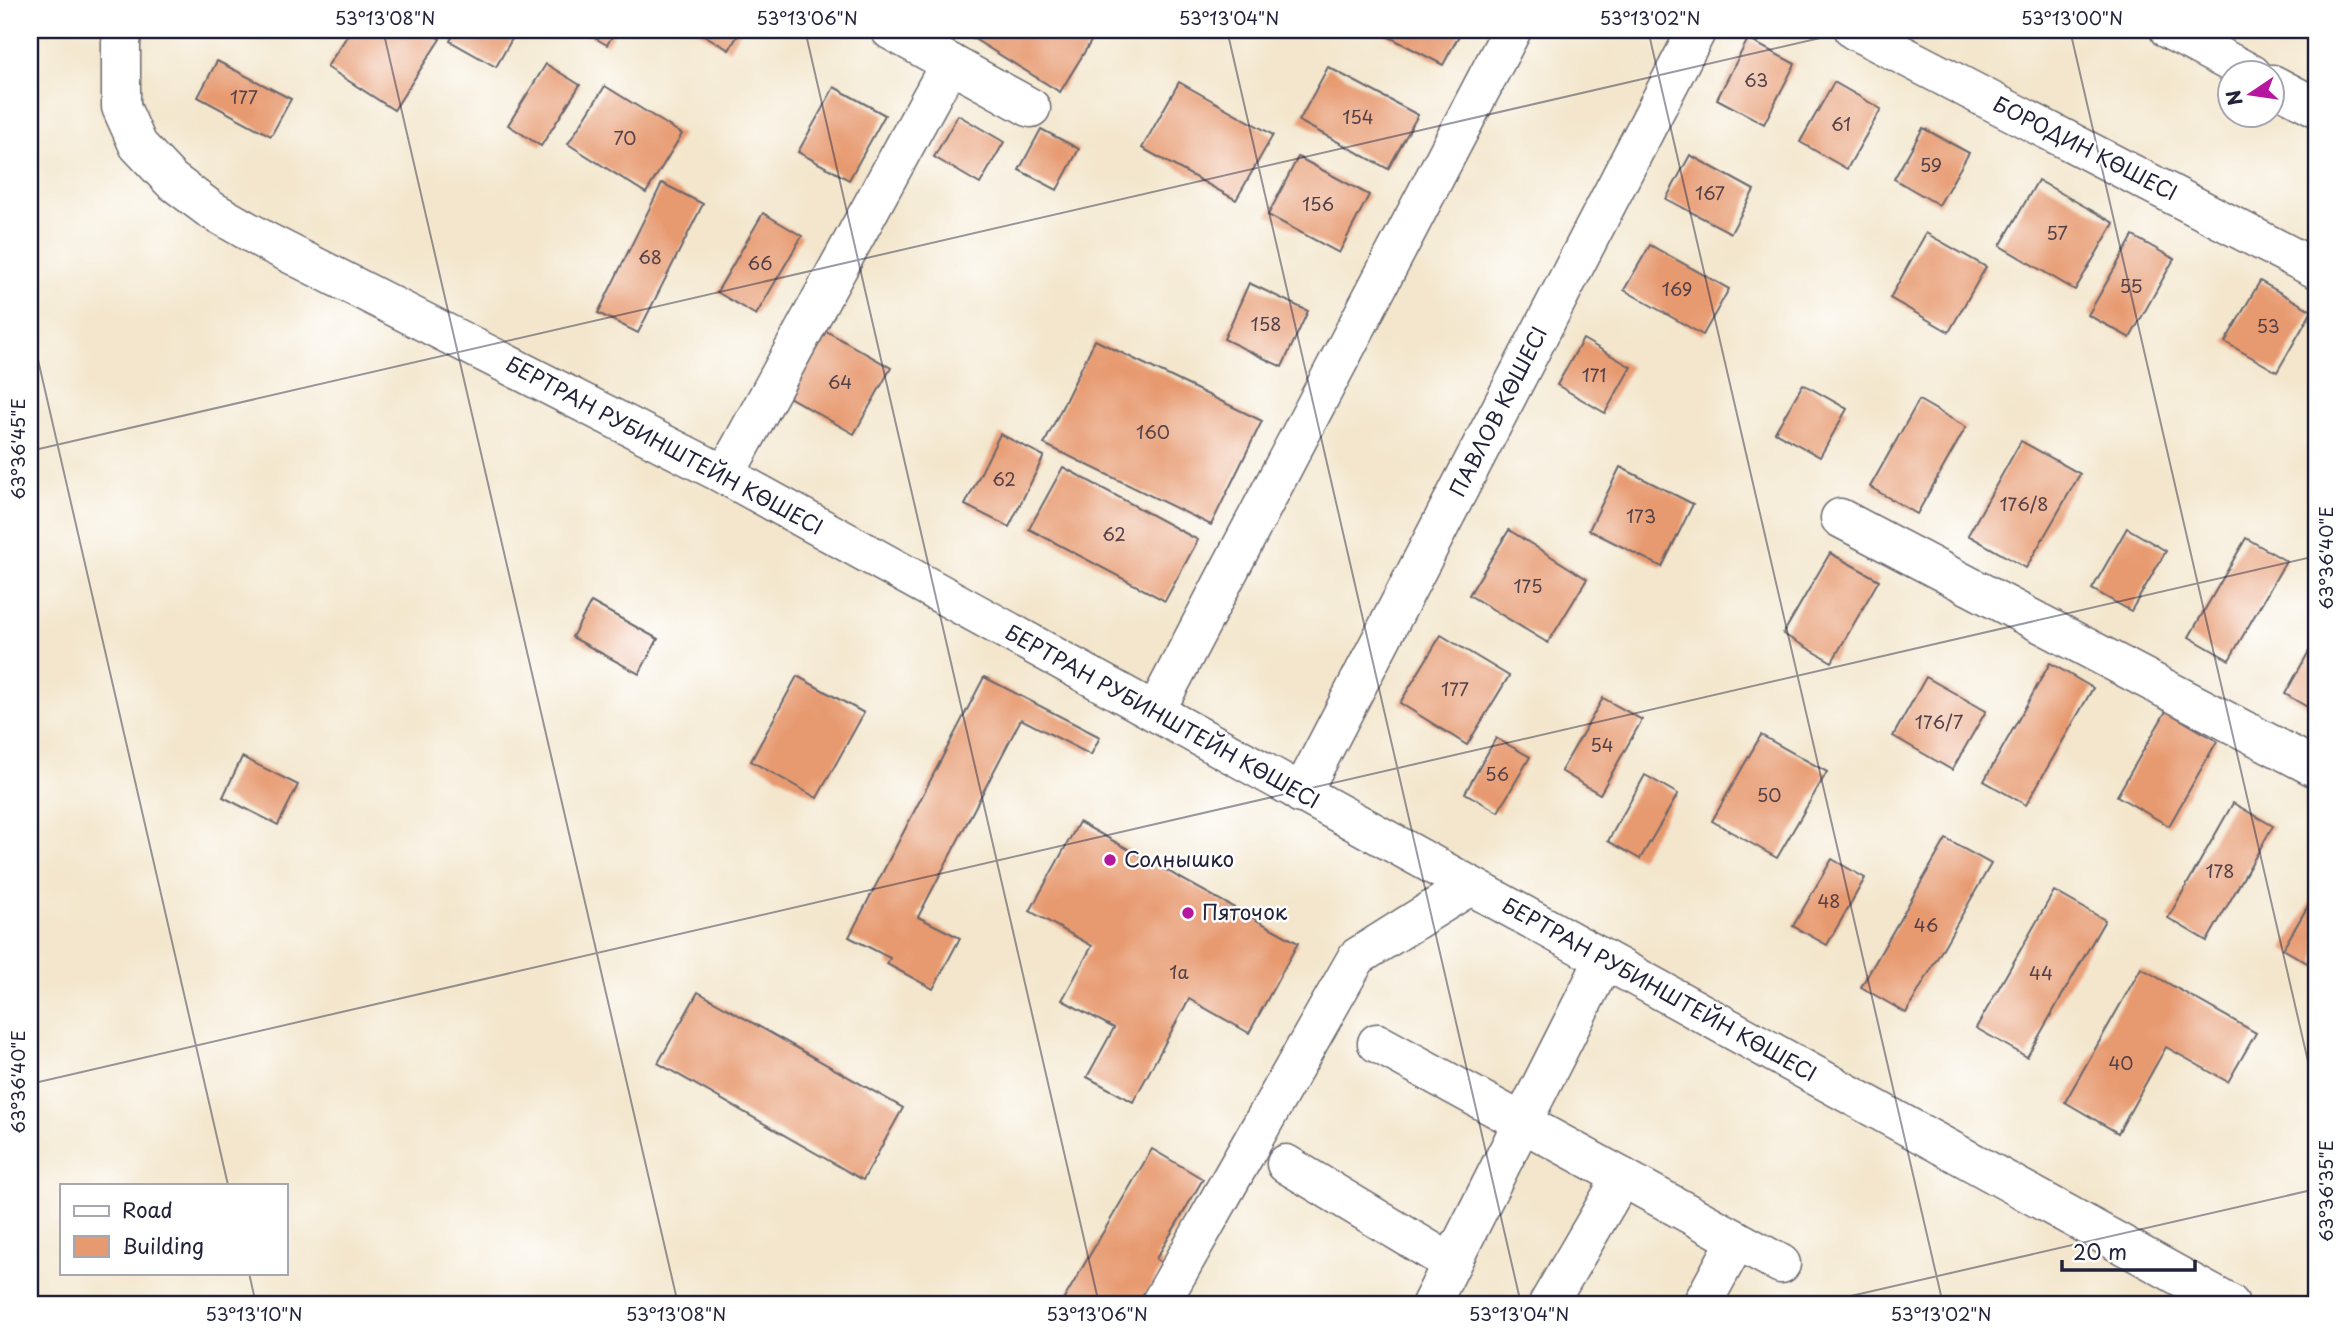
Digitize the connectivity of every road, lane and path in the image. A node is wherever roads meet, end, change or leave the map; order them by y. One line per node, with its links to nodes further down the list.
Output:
1 (124, 30): 13 (street, БЕРТРАН РУБИНШТЕЙН КӨШЕСІ)
2 (890, 30): 8 (street)
3 (1512, 30): 15 (street)
4 (1697, 30): 17 (street, ПАВЛОВ КӨШЕСІ)
5 (1854, 30): 12 (street, БОРОДИН КӨШЕСІ)
6 (2169, 30): 7 (street)
7 (2226, 60)
8 (950, 63): 11 (street); 13 (street)
9 (2286, 91): 10 (street)
10 (2316, 107)
11 (1031, 108)
12 (2316, 269)
13 (725, 475): 15 (street, БЕРТРАН РУБИНШТЕЙН КӨШЕСІ)
14 (1839, 518): 16 (street)
15 (1155, 712): 17 (street, БЕРТРАН РУБИНШТЕЙН КӨШЕСІ)
16 (2316, 768)
17 (1301, 793): 18 (street, БЕРТРАН РУБИНШТЕЙН КӨШЕСІ)
18 (1470, 886): 19 (street, БЕРТРАН РУБИНШТЕЙН КӨШЕСІ); 28 (street)
19 (1604, 960): 21 (street); 31 (street, БЕРТРАН РУБИНШТЕЙН КӨШЕСІ)
20 (1377, 1043): 21 (street)
21 (1522, 1122): 23 (street); 25 (street)
22 (1286, 1164): 25 (street)
23 (1622, 1177): 24 (street); 29 (street)
24 (1737, 1240): 26 (street); 30 (street)
25 (1451, 1263): 27 (street)
26 (1781, 1264)
27 (1435, 1303)
28 (1160, 1304)
29 (1548, 1304)
30 (1702, 1304)
31 (2230, 1304)

